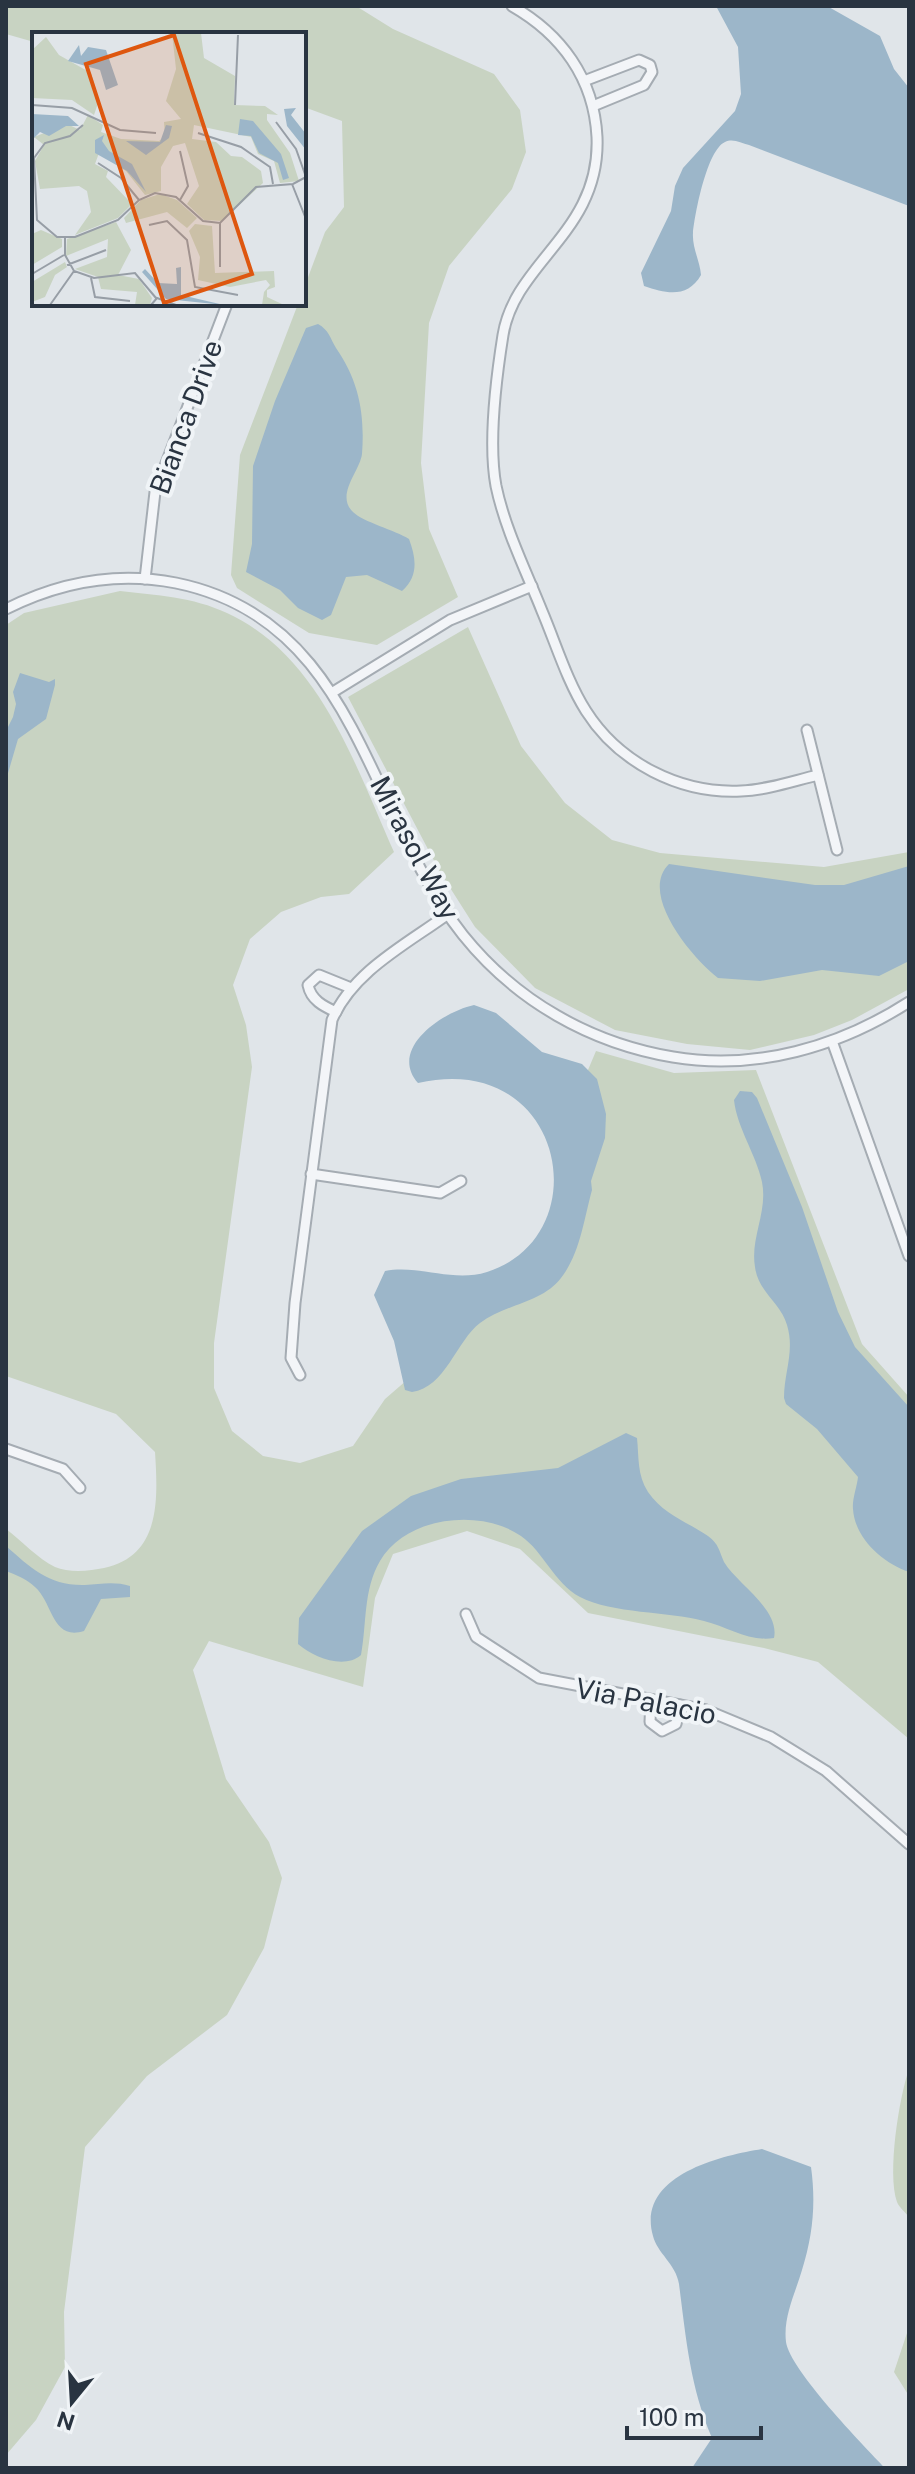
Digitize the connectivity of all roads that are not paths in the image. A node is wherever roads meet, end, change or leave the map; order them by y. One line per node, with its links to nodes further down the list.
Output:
1 (512, 6): 2 (street)
2 (584, 81): 3 (street); 3 (street)
3 (593, 106): 6 (street)
4 (226, 306): 5 (street, Bianca Drive)
5 (145, 579): 7 (street, Mirasol Way); 8 (street, Mirasol Way)
6 (532, 586): 8 (street); 10 (street)
7 (6, 609)
8 (333, 692): 12 (street, Mirasol Way)
9 (807, 730): 10 (street)
10 (818, 775): 11 (street)
11 (837, 850)
12 (448, 914): 13 (street); 16 (street, Mirasol Way)
13 (351, 988): 15 (street); 15 (street)
14 (909, 1002): 16 (street, Mirasol Way)
15 (336, 1012): 17 (street)
16 (832, 1041): 19 (street)
17 (311, 1174): 18 (street); 20 (street)
18 (461, 1181)
19 (909, 1256)
20 (300, 1375)
21 (6, 1449): 22 (street)
22 (80, 1488)
23 (466, 1614): 24 (street, Via Palacio)
24 (651, 1700): 25 (street, Via Palacio); 25 (street)
25 (680, 1705): 26 (street, Via Palacio)
26 (909, 1844)

